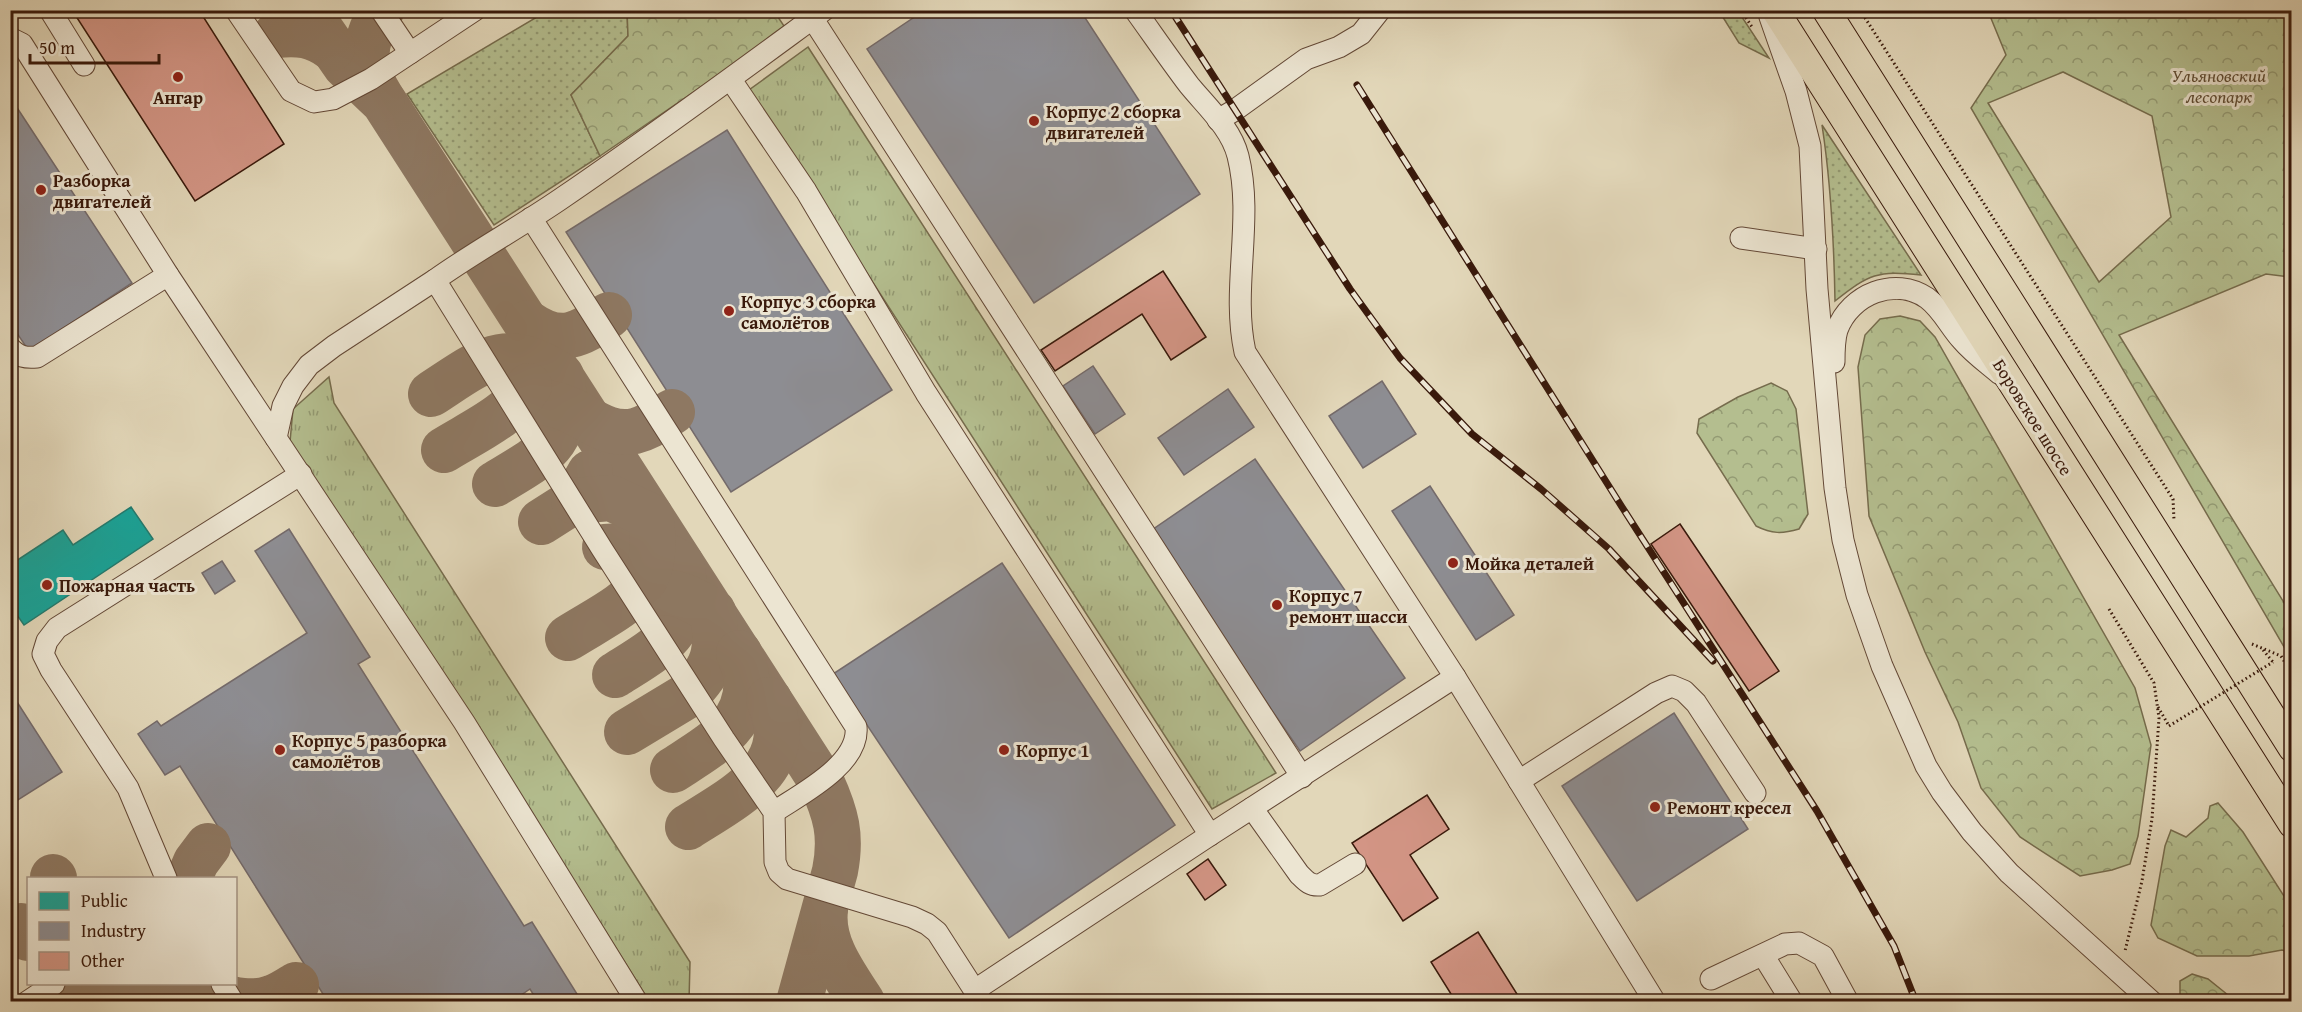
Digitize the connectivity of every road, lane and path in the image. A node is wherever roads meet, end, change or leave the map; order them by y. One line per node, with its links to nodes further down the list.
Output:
1 (50, 10): 14 (street)
2 (236, 10): 13 (street)
3 (381, 10): 13 (street)
4 (475, 10): 13 (street)
5 (1135, 10): 16 (street)
6 (1380, 10): 16 (street)
7 (1768, 10): 19 (street)
8 (1775, 10): 23 (main road, Боровское шоссе)
9 (1860, 10): 27 (path)
10 (815, 13): 15 (street); 35 (street)
11 (1830, 15): 34 (main road)
12 (10, 38): 20 (street)
13 (410, 53)
14 (84, 65)
15 (731, 80): 17 (street); 41 (street)
16 (1218, 120): 32 (street)
17 (531, 218): 21 (street); 39 (street)
18 (1741, 238): 19 (street)
19 (1815, 249): 24 (street)
20 (168, 275): 22 (street); 25 (street)
21 (435, 280): 25 (street); 39 (street)
22 (10, 348)
23 (2013, 386): 24 (street); 40 (main road, Боровское шоссе)
24 (1829, 419): 50 (street)
25 (276, 438): 26 (street)
26 (301, 474): 43 (street); 53 (street)
27 (2175, 526)
28 (2109, 609): 33 (path)
29 (2249, 643): 30 (path)
30 (2262, 649): 31 (path); 33 (path, bridge)
31 (2292, 674)
32 (1455, 677): 35 (street); 36 (street)
33 (2158, 706): 44 (path)
34 (2292, 748)
35 (1302, 777): 38 (street)
36 (1519, 781): 37 (street); 54 (street)
37 (1755, 793)
38 (1252, 808): 41 (street); 42 (street)
39 (774, 812): 49 (street)
40 (2292, 824)
41 (1210, 834): 49 (street)
42 (1355, 864)
43 (165, 877)
44 (2124, 953)
45 (1763, 955): 46 (street); 55 (street); 56 (street)
46 (1711, 979)
47 (52, 985): 51 (street)
48 (223, 985): 52 (street)
49 (978, 996)
50 (2140, 998)
51 (27, 1002)
52 (233, 1002)
53 (637, 1002)
54 (1655, 1002)
55 (1792, 1002)
56 (1848, 1002)

